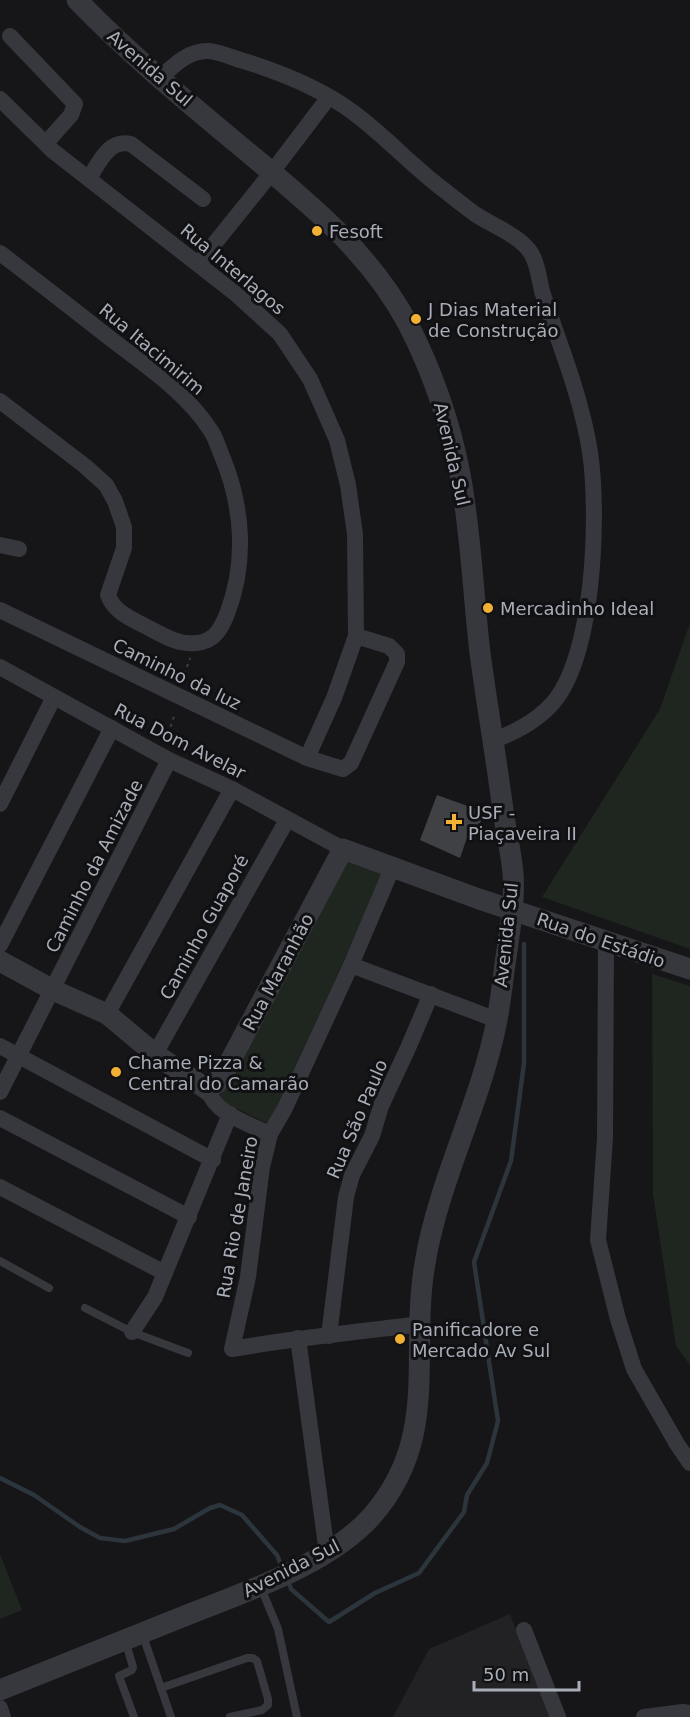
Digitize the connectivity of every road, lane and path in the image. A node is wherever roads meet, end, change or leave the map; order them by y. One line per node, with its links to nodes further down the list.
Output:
1 (77, 0): 3 (street, Avenida Sul)
2 (10, 36): 6 (street)
3 (159, 79): 4 (street); 7 (street, Avenida Sul)
4 (329, 97): 7 (street); 21 (street)
5 (0, 99): 6 (street, Rua Interlagos)
6 (46, 143): 8 (street, Rua Interlagos)
7 (272, 172): 11 (street); 21 (street, Avenida Sul)
8 (89, 178): 9 (street); 11 (street, Rua Interlagos)
9 (203, 199)
10 (0, 253): 12 (street, Rua Itacimirim)
11 (198, 264): 16 (street, Rua Interlagos)
12 (0, 401)
13 (0, 545): 14 (street)
14 (19, 549)
15 (0, 610): 23 (street, Caminho da luz)
16 (356, 636): 23 (street, Rua Interlagos); 23 (street, Caminho da luz)
17 (0, 667): 18 (street, Rua Dom Avelar)
18 (54, 697): 19 (street, Rua Dom Avelar); 25 (street)
19 (112, 728): 22 (street, Rua Dom Avelar); 31 (street)
20 (168, 732): 22 (path)
21 (494, 741): 29 (street, Avenida Sul)
22 (167, 753): 24 (street, Rua Dom Avelar); 35 (street, Caminho da Amizade)
23 (308, 758)
24 (232, 789): 26 (street, Rua Dom Avelar); 37 (street)
25 (0, 804)
26 (287, 820): 27 (street, Rua Dom Avelar); 40 (street, Caminho Guaporé)
27 (343, 849): 28 (street, Rua do Estádio); 42 (street, Rua Maranhão)
28 (393, 866): 29 (street, Rua do Estádio); 33 (street, Rua Rio de Janeiro)
29 (512, 909): 30 (street, Rua do Estádio); 38 (street, Avenida Sul)
30 (606, 942): 34 (street, Rua do Estádio); 59 (street)
31 (0, 945)
32 (0, 961): 35 (street)
33 (351, 965): 36 (street); 46 (street, Rua Rio de Janeiro)
34 (690, 969)
35 (53, 990): 37 (street); 41 (street, Caminho da Amizade)
36 (431, 994): 38 (street); 56 (street, Rua São Paulo)
37 (107, 1014): 40 (street)
38 (497, 1020): 54 (street, Avenida Sul)
39 (0, 1046): 41 (street)
40 (155, 1054): 42 (street)
41 (18, 1055): 43 (street, Caminho da Amizade); 47 (street)
42 (207, 1090): 44 (street)
43 (0, 1092)
44 (230, 1114): 46 (street); 47 (street)
45 (0, 1118): 49 (street)
46 (270, 1134): 57 (street, Rua Rio de Janeiro)
47 (213, 1160): 49 (street)
48 (0, 1187): 51 (street)
49 (189, 1217): 51 (street)
50 (0, 1261): 52 (lane)
51 (165, 1273): 55 (street)
52 (49, 1288)
53 (85, 1308): 55 (lane)
54 (421, 1324): 56 (street); 60 (street, Avenida Sul)
55 (132, 1332): 58 (lane)
56 (329, 1336): 57 (street)
57 (298, 1338): 60 (street)
58 (188, 1353)
59 (690, 1463)
60 (319, 1557): 61 (street, Avenida Sul)
61 (262, 1585): 63 (street, Avenida Sul); 72 (lane)
62 (524, 1630): 73 (street)
63 (134, 1636): 64 (lane); 65 (street, Avenida Sul); 69 (lane)
64 (161, 1688): 70 (lane); 71 (lane)
65 (0, 1690)
66 (0, 1708): 68 (street)
67 (690, 1713): 74 (street)
68 (3, 1717)
69 (134, 1717)
70 (171, 1717)
71 (230, 1717)
72 (297, 1717)
73 (558, 1717)
74 (644, 1717)

